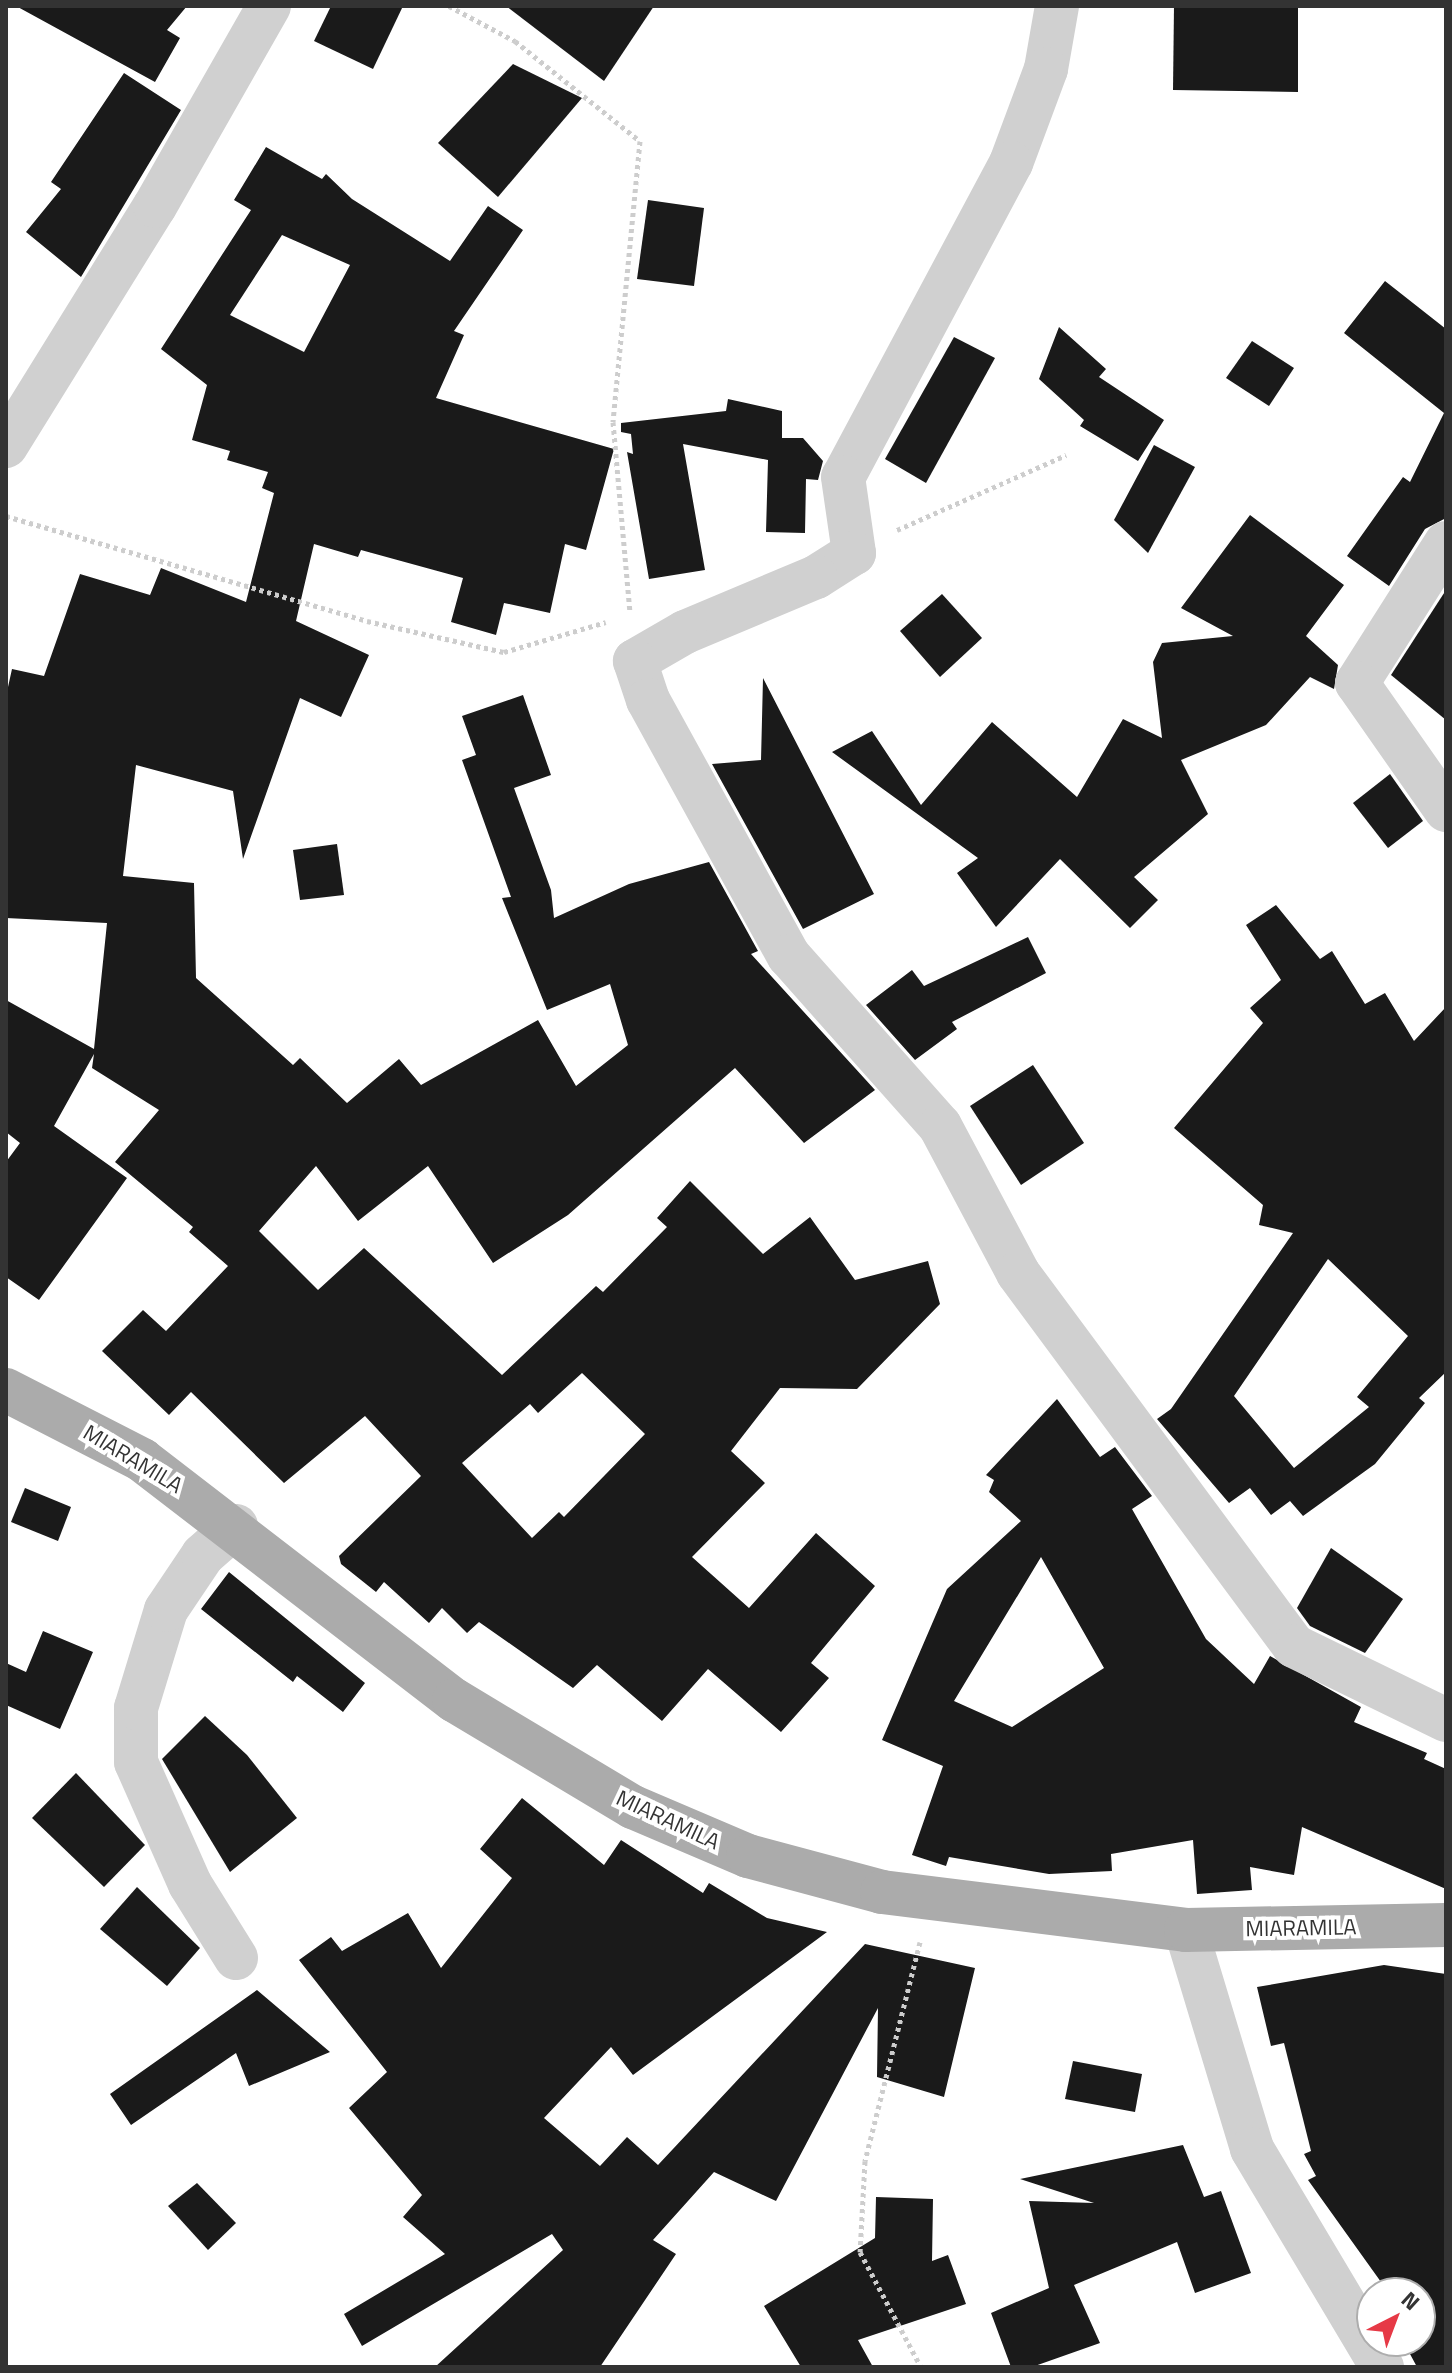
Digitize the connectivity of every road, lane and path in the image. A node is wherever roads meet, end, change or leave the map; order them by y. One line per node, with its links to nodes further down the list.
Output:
1 (269, 6): 4 (street)
2 (449, 6): 9 (path)
3 (1057, 6): 8 (street)
4 (6, 446)
5 (1066, 455): 8 (path)
6 (6, 516): 9 (path)
7 (1446, 543): 11 (street)
8 (854, 553): 10 (street)
9 (630, 615): 10 (path)
10 (635, 661): 14 (street)
11 (1446, 810)
12 (6, 1390): 13 (main road, MIARAMILA)
13 (236, 1526): 15 (main road, MIARAMILA); 18 (street)
14 (1446, 1720)
15 (930, 1898): 17 (main road, MIARAMILA); 19 (path)
16 (1446, 1925): 17 (main road, MIARAMILA)
17 (1186, 1930): 20 (street)
18 (236, 1958)
19 (921, 2367)
20 (1382, 2367)

